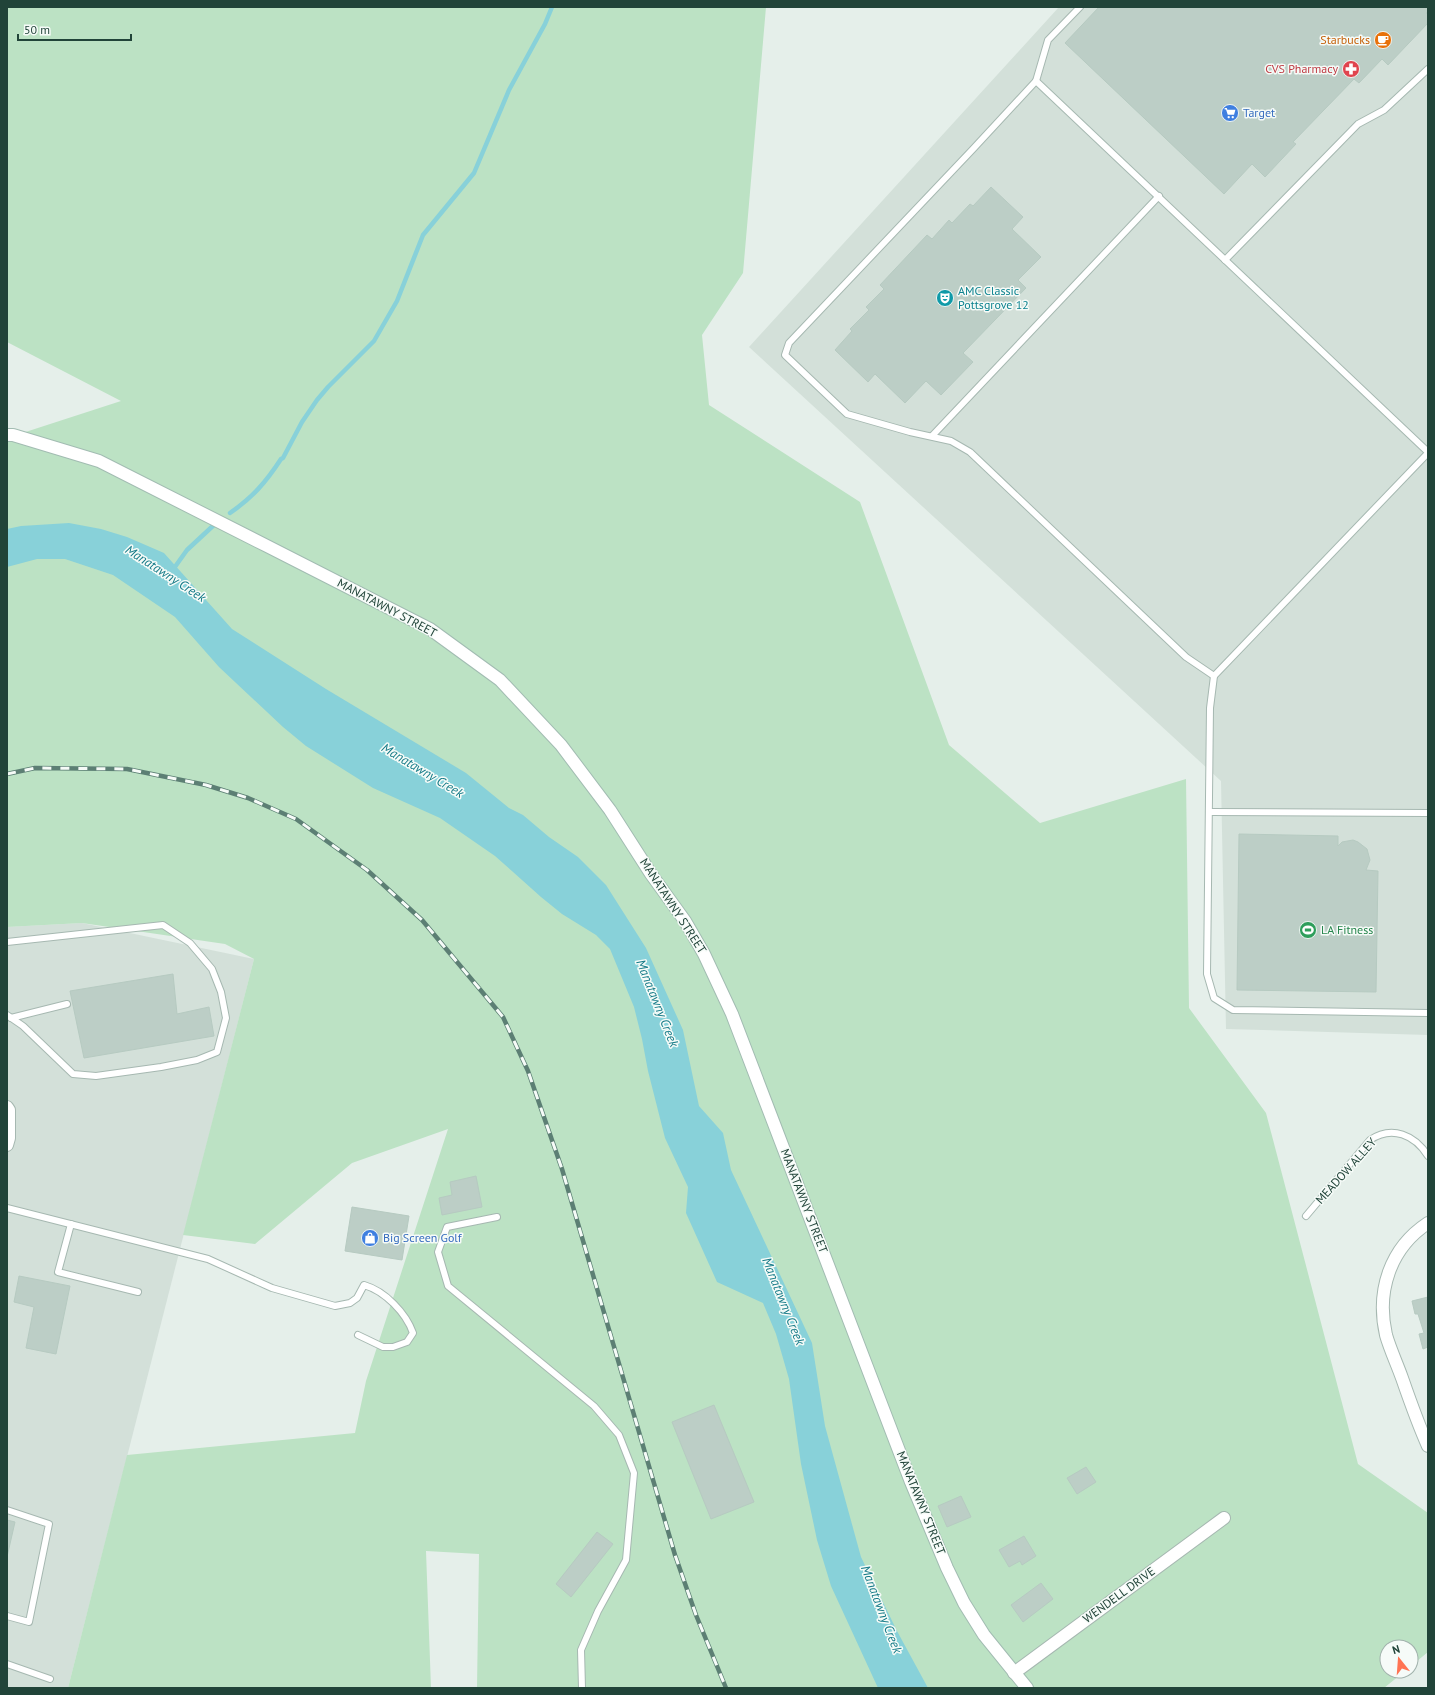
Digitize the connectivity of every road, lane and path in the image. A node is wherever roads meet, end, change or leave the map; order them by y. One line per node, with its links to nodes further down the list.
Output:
1 (1080, 7): 3 (lane)
2 (1428, 69): 5 (lane)
3 (1036, 81): 4 (lane); 7 (lane)
4 (1159, 196): 5 (lane); 7 (lane)
5 (1225, 260): 8 (lane)
6 (7, 435): 31 (street, MANATAWNY STREET)
7 (932, 436): 9 (lane)
8 (1428, 453): 9 (lane)
9 (1214, 676): 10 (lane)
10 (1210, 812): 11 (lane); 14 (lane)
11 (1428, 813)
12 (7, 942): 15 (lane)
13 (67, 1004): 15 (lane)
14 (1428, 1013)
15 (9, 1017)
16 (7, 1107): 17 (street)
17 (7, 1145)
18 (1428, 1156): 20 (lane, MEADOW ALLEY)
19 (7, 1208): 23 (lane)
20 (1306, 1216)
21 (497, 1217): 33 (lane)
22 (1428, 1223): 26 (street)
23 (71, 1224): 24 (lane); 25 (lane)
24 (138, 1292)
25 (358, 1335)
26 (1428, 1446)
27 (7, 1510): 29 (lane)
28 (1224, 1518): 31 (street, WENDELL DRIVE)
29 (7, 1616)
30 (7, 1664): 32 (lane)
31 (1014, 1672): 34 (street, MANATAWNY STREET)
32 (50, 1679)
33 (582, 1688)
34 (1027, 1688)

